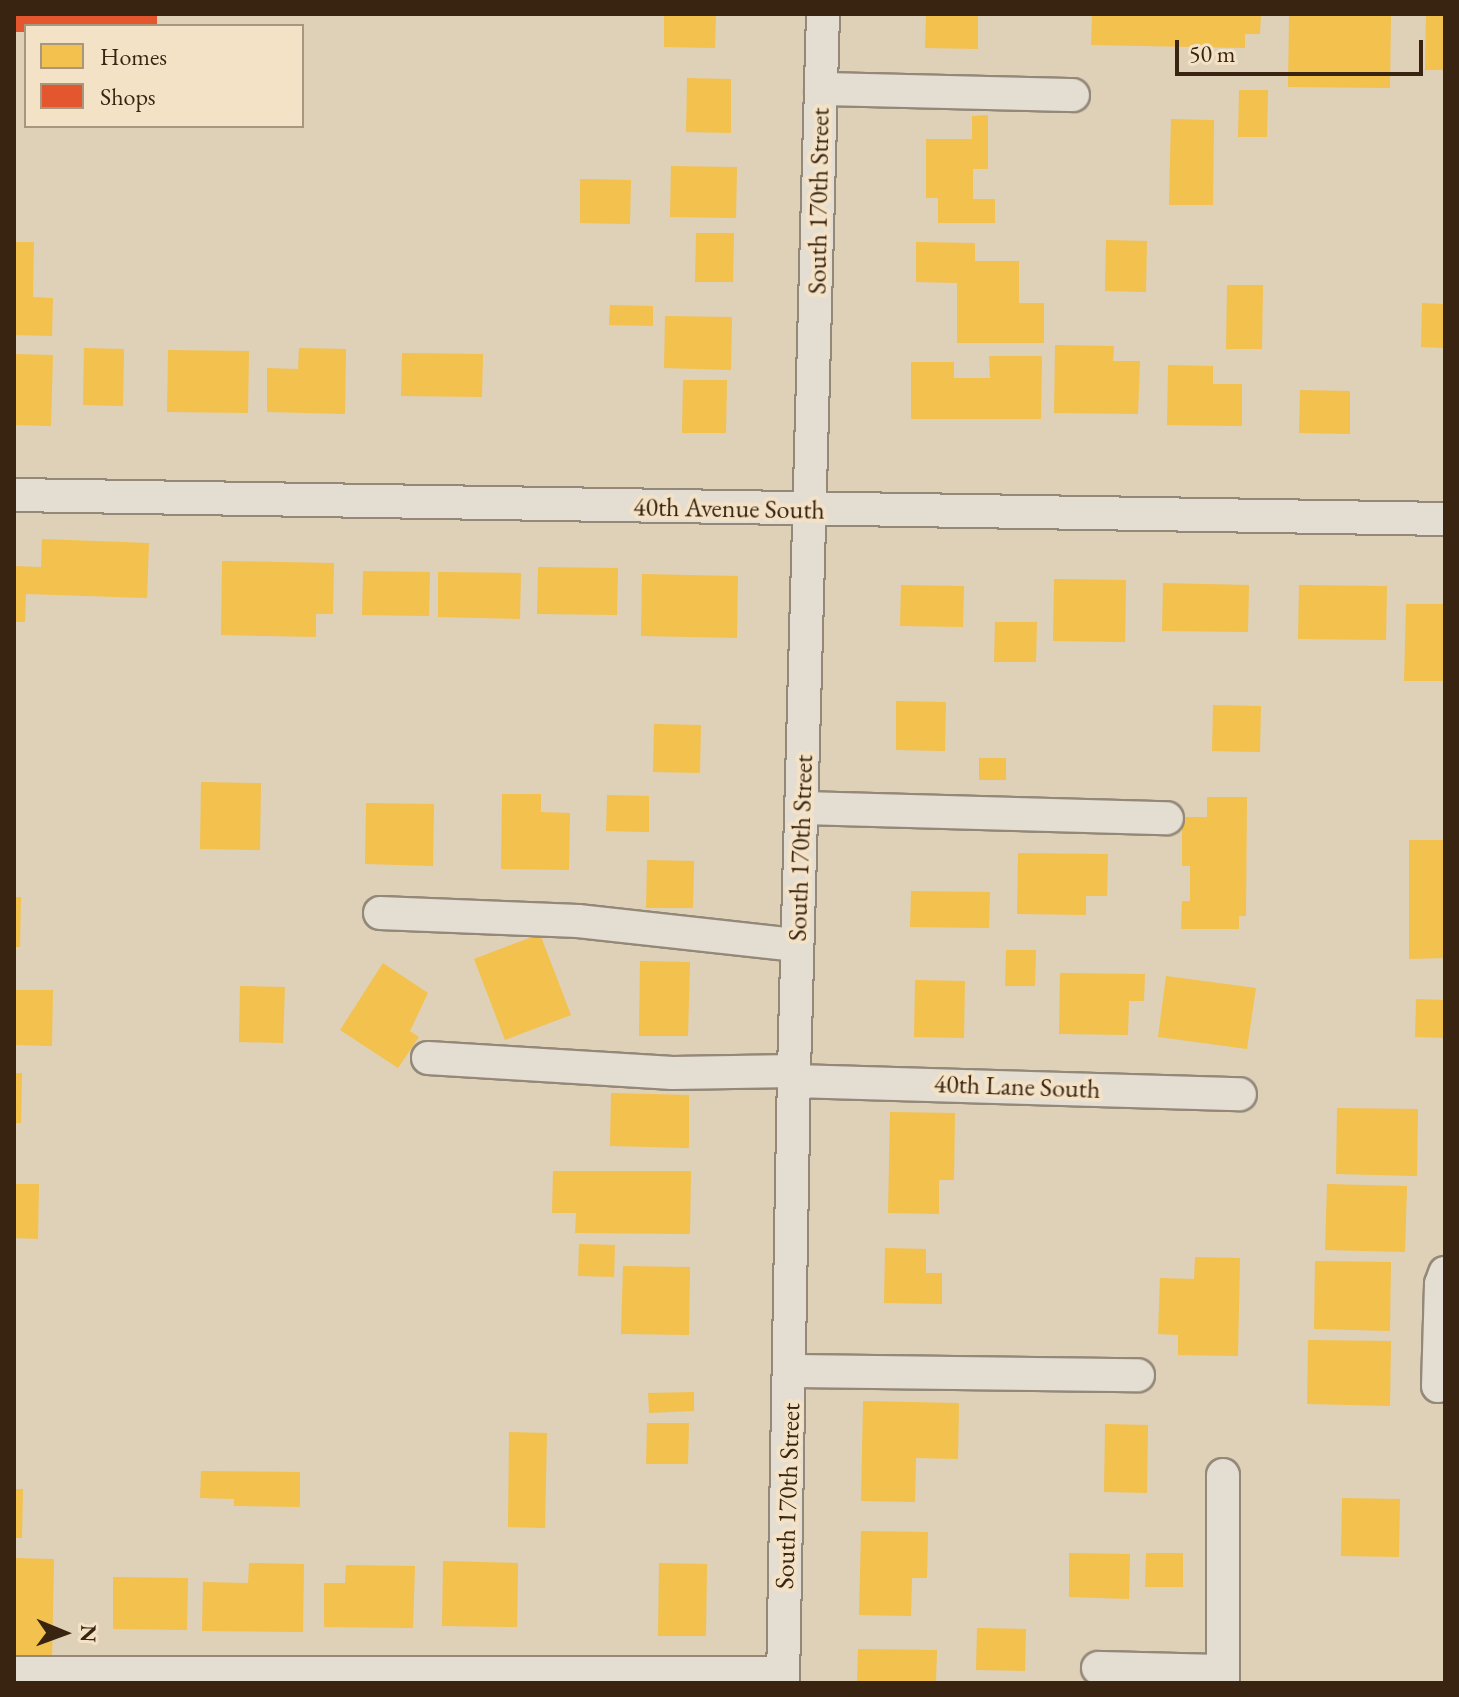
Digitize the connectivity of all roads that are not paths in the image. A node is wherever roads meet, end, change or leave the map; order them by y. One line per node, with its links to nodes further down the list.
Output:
1 (823, 14): 2 (street, South 170th Street)
2 (821, 89): 3 (street); 5 (street, South 170th Street)
3 (1073, 95)
4 (14, 495): 5 (street, 40th Avenue South)
5 (812, 511): 6 (street, 40th Avenue South); 7 (street, South 170th Street)
6 (1445, 519)
7 (802, 808): 8 (street); 10 (street, South 170th Street)
8 (1167, 818)
9 (380, 913): 10 (street)
10 (797, 945): 12 (street, South 170th Street)
11 (428, 1058): 12 (street, 40th Lane South)
12 (794, 1076): 13 (street, 40th Lane South); 15 (street, South 170th Street)
13 (1240, 1094)
14 (1445, 1273): 17 (street)
15 (791, 1371): 16 (street); 22 (street, South 170th Street)
16 (1138, 1375)
17 (1438, 1386)
18 (1223, 1475): 21 (street)
19 (1098, 1668): 21 (street)
20 (14, 1673): 22 (street)
21 (1223, 1677)
22 (783, 1678)

